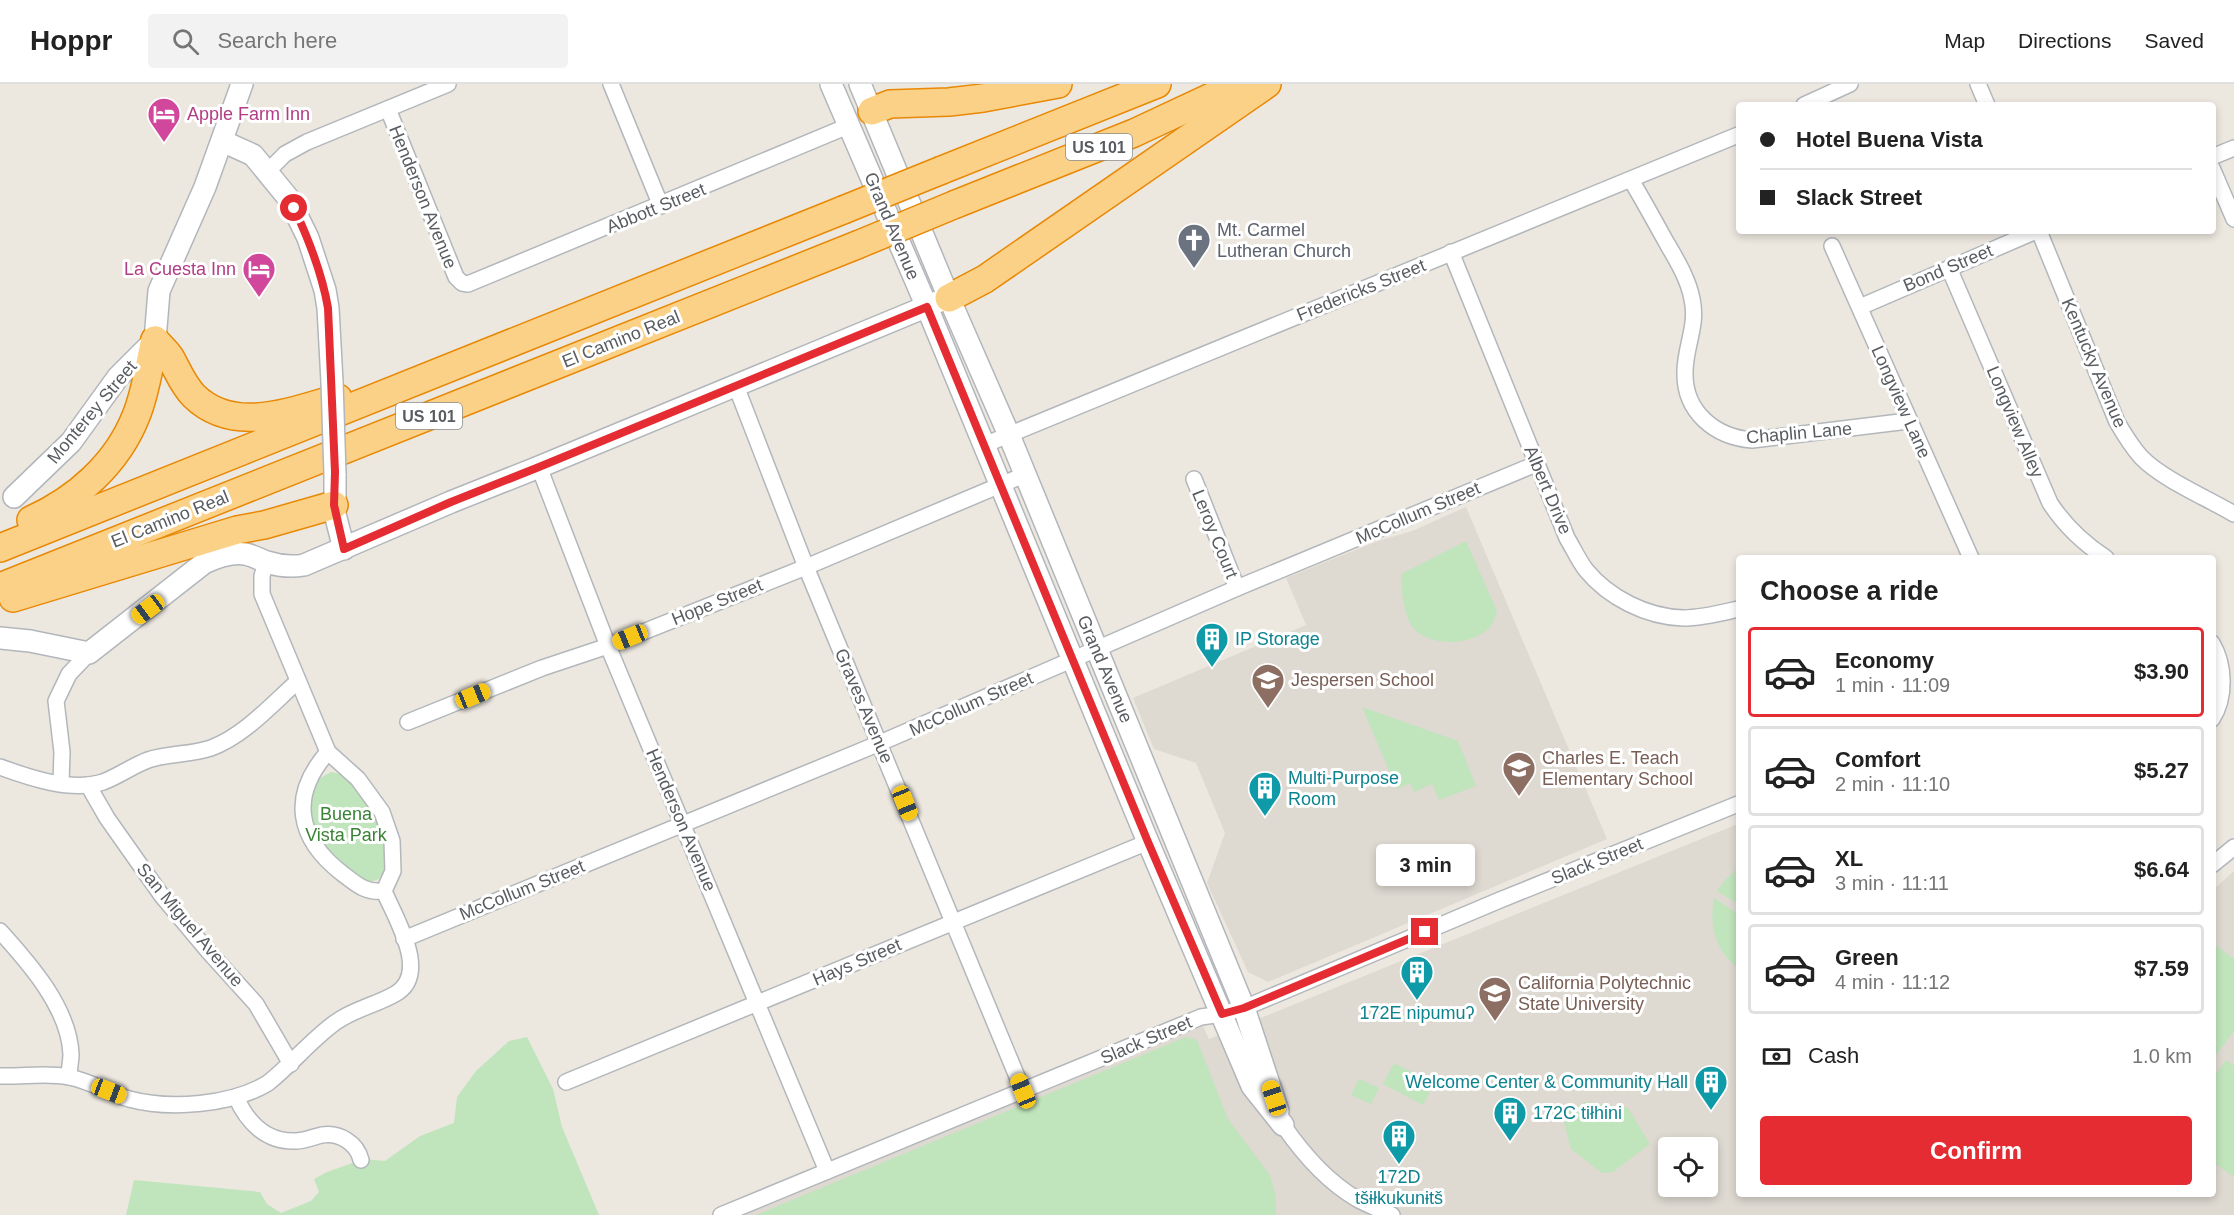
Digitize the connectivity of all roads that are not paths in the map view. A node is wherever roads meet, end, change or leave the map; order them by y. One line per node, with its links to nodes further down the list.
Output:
1 (242, 84): 18 (street)
2 (448, 84): 14 (street)
3 (611, 84): 24 (street)
4 (831, 84): 16 (street, Grand Avenue)
5 (860, 84): 15 (street, Grand Avenue)
6 (1058, 84): 15 (highway)
7 (1157, 84): 36 (highway, El Camino Real / US 101, bridge)
8 (1239, 84): 55 (highway, El Camino Real / US 101, bridge)
9 (1267, 84): 32 (highway)
10 (1850, 84): 12 (street)
11 (1978, 84): 13 (street)
12 (1811, 102)
13 (1986, 102)
14 (387, 109): 21 (street); 31 (street, Henderson Avenue)
15 (872, 111): 16 (street); 32 (street, Grand Avenue)
16 (849, 126): 24 (street, Abbott Street); 32 (street, Grand Avenue)
17 (1736, 136): 23 (street, Fredericks Street)
18 (222, 141): 21 (street); 34 (street)
19 (2234, 148): 20 (street)
20 (2216, 155)
21 (267, 172): 46 (street, bridge)
22 (2216, 177): 25 (street)
23 (1631, 180): 29 (street, Fredericks Street); 37 (street, Chaplin Lane)
24 (661, 206): 31 (street, Abbott Street)
25 (2234, 219)
26 (2030, 234): 30 (street, Bond Street)
27 (2038, 234): 47 (street, Kentucky Avenue)
28 (1832, 246): 33 (street, Longview Lane)
29 (1451, 252): 38 (street, Fredericks Street); 40 (street, Albert Drive)
30 (1948, 268): 33 (street, Bond Street); 52 (street, Longview Alley)
31 (462, 282)
32 (938, 303): 35 (street); 38 (street, Grand Avenue); 39 (street, Grand Avenue)
33 (1860, 307): 37 (street, Longview Lane)
34 (155, 340): 36 (highway); 45 (street, Monterey Street); 48 (highway)
35 (736, 386): 41 (street); 54 (street, Graves Avenue)
36 (386, 395): 49 (highway, El Camino Real / US 101)
37 (1908, 421): 51 (street, Longview Lane)
38 (1009, 435): 39 (street, Fredericks Street); 42 (street, Grand Avenue)
39 (984, 446): 44 (street, Grand Avenue)
40 (1536, 464): 56 (street, McCollum Street); 58 (street, Albert Drive)
41 (539, 467): 50 (street); 60 (street, Henderson Avenue)
42 (1024, 475): 44 (street, Hope Street); 61 (street, Grand Avenue)
43 (1194, 479): 56 (street, Leroy Court)
44 (1000, 485): 54 (street, Hope Street); 64 (street, Grand Avenue)
45 (14, 497)
46 (334, 505): 50 (street); 57 (highway)
47 (2234, 514)
48 (0, 534)
49 (0, 548)
50 (344, 549): 53 (street)
51 (1970, 555)
52 (2102, 555)
53 (266, 562): 63 (street); 65 (street)
54 (806, 567): 60 (street, Hope Street); 68 (street, Graves Avenue)
55 (0, 587)
56 (1237, 588): 61 (street, McCollum Street)
57 (0, 602)
58 (1736, 610)
59 (0, 639): 63 (street)
60 (608, 646): 67 (street, Hope Street); 74 (street, Henderson Avenue)
61 (1097, 649): 64 (street, McCollum Street); 83 (street, Grand Avenue)
62 (2216, 651): 66 (street)
63 (89, 653): 71 (street)
64 (1073, 659): 68 (street, McCollum Street); 75 (street, Grand Avenue)
65 (298, 681): 69 (street); 72 (street)
66 (2216, 713)
67 (408, 722)
68 (880, 743): 74 (street, McCollum Street); 79 (street, Graves Avenue)
69 (328, 752): 78 (street); 78 (street)
70 (0, 767): 71 (street)
71 (61, 783): 72 (street)
72 (88, 785): 85 (street, San Miguel Avenue)
73 (1736, 805): 83 (street, Slack Street)
74 (684, 825): 81 (street, McCollum Street); 82 (street, Henderson Avenue)
75 (1148, 842): 79 (street, Hays Street); 84 (street, Grand Avenue)
76 (2234, 847): 77 (street)
77 (2216, 862)
78 (384, 891): 81 (street)
79 (954, 922): 82 (street, Hays Street); 89 (street, Graves Avenue)
80 (0, 931): 87 (street)
81 (404, 939): 85 (street)
82 (758, 1003): 88 (street, Hays Street); 93 (street, Henderson Avenue)
83 (1244, 1008): 84 (street, Slack Street); 91 (street, Grand Avenue)
84 (1222, 1014): 89 (street, Slack Street); 91 (street, Grand Avenue)
85 (291, 1064): 90 (street)
86 (0, 1076): 87 (street)
87 (69, 1077): 90 (street)
88 (567, 1082)
89 (1023, 1091): 93 (street, Slack Street)
90 (236, 1097): 92 (street)
91 (1283, 1125): 95 (street, Grand Avenue)
92 (362, 1160)
93 (827, 1171): 94 (street, Slack Street)
94 (721, 1215)
95 (1392, 1215)

